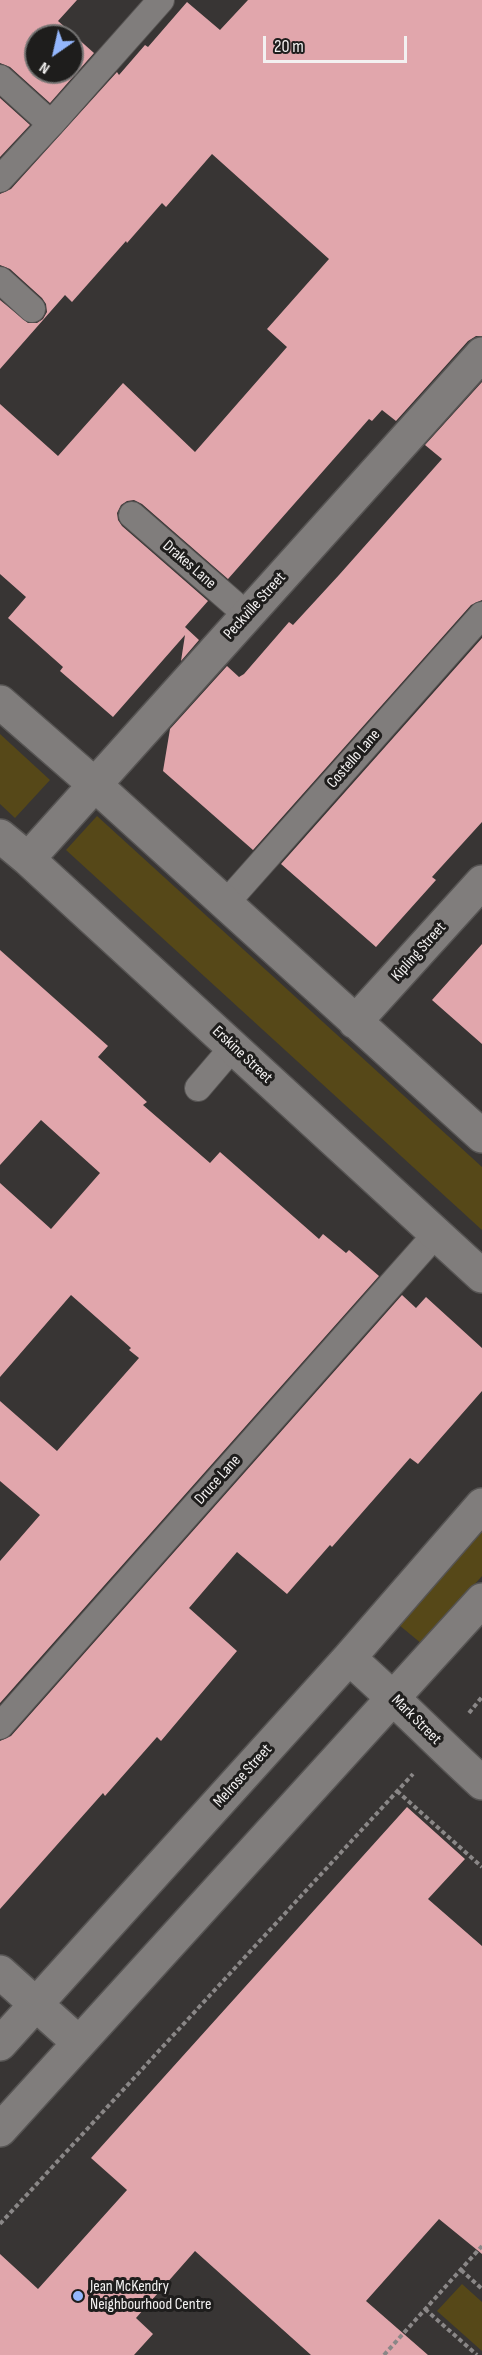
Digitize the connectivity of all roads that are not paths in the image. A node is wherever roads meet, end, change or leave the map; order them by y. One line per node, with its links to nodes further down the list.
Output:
1 (161, 0): 3 (lane)
2 (0, 78): 3 (lane)
3 (51, 124): 4 (lane)
4 (0, 179)
5 (0, 280): 6 (lane)
6 (32, 309)
7 (482, 354): 9 (street, Peckville Street)
8 (132, 515): 9 (lane, Drakes Lane)
9 (247, 615): 12 (street, Peckville Street)
10 (482, 615): 16 (lane, Costello Lane)
11 (0, 702): 12 (street)
12 (94, 784): 14 (street, Peckville Street); 16 (street)
13 (0, 836): 14 (street, Erskine Street)
14 (28, 859): 18 (street, Erskine Street)
15 (482, 882): 17 (street, Kipling Street)
16 (226, 903): 17 (street)
17 (355, 1022): 20 (street)
18 (233, 1047): 19 (lane); 21 (street, Erskine Street)
19 (198, 1088)
20 (482, 1136)
21 (436, 1234): 22 (street, Erskine Street); 27 (lane, Druce Lane)
22 (482, 1276)
23 (482, 1505): 25 (street, Melrose Street)
24 (482, 1600): 26 (street)
25 (348, 1658): 26 (street, Mark Street); 30 (street, Melrose Street)
26 (393, 1697): 28 (street, Mark Street); 31 (street)
27 (0, 1726)
28 (482, 1783)
29 (0, 1972): 30 (street)
30 (37, 2004): 31 (street); 32 (street, Melrose Street)
31 (78, 2042): 33 (street)
32 (0, 2044)
33 (3, 2121)

